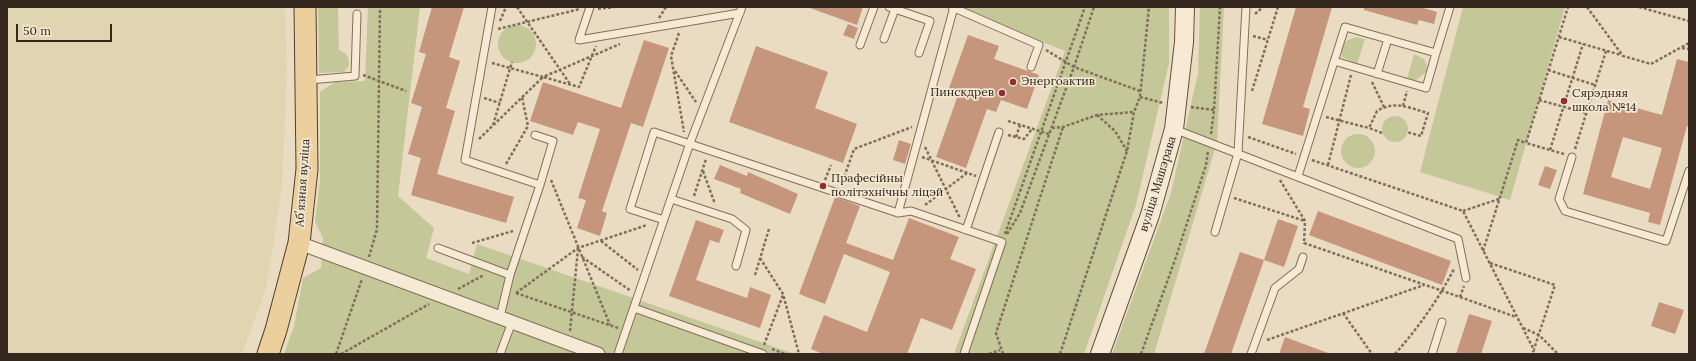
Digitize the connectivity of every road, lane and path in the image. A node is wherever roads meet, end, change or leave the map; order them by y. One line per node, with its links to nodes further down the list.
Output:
1 (305, 7): 61 (main road, Абʼязная вуліца)
2 (380, 7): 62 (path)
3 (492, 7): 68 (lane)
4 (517, 7): 24 (path)
5 (614, 7): 20 (path)
6 (874, 7): 36 (lane)
7 (953, 7): 37 (lane); 83 (lane)
8 (1085, 7): 48 (path)
9 (1094, 7): 50 (path)
10 (1150, 7): 67 (path)
11 (1185, 7): 90 (street, вуліца Машэрава)
12 (1220, 7): 100 (path)
13 (1246, 7): 27 (lane)
14 (1278, 7): 32 (path)
15 (1450, 7): 41 (lane)
16 (1568, 7): 29 (path)
17 (1587, 7): 43 (path)
18 (1639, 7): 23 (path)
19 (892, 8): 30 (lane); 42 (lane)
20 (587, 9): 24 (path); 28 (lane)
21 (741, 10): 25 (lane); 76 (lane)
22 (357, 14): 58 (lane)
23 (1689, 21)
24 (527, 22): 26 (path); 54 (path)
25 (682, 23): 28 (lane); 53 (path)
26 (498, 28)
27 (1244, 34): 32 (path); 106 (lane)
28 (600, 36): 44 (path)
29 (1559, 37): 35 (path); 55 (path)
30 (884, 39)
31 (1388, 39): 41 (lane); 46 (lane); 57 (lane)
32 (1268, 40): 70 (path)
33 (625, 41): 44 (path)
34 (1689, 43): 38 (path)
35 (1583, 44): 40 (path); 60 (path)
36 (860, 45)
37 (1039, 45): 48 (path); 49 (lane)
38 (1681, 48): 39 (path); 43 (path)
39 (1689, 50)
40 (1606, 51): 43 (path); 64 (path)
41 (1436, 53): 63 (lane)
42 (919, 54)
43 (1623, 56)
44 (590, 58): 54 (path); 65 (path)
45 (485, 61): 52 (path)
46 (1334, 61): 51 (lane); 80 (lane)
47 (512, 62): 52 (path)
48 (1065, 63): 50 (path); 92 (path)
49 (1031, 67)
50 (1074, 67): 67 (path); 87 (path)
51 (1353, 67): 56 (lane); 81 (path)
52 (511, 68): 59 (path); 72 (path)
53 (674, 69): 76 (path); 99 (path)
54 (560, 70): 59 (path); 65 (path)
55 (1548, 70): 60 (path); 71 (path)
56 (1366, 71): 57 (lane); 74 (path)
57 (1377, 74): 63 (lane)
58 (355, 76): 61 (lane); 62 (path)
59 (543, 77): 65 (path); 69 (path)
60 (1573, 78): 64 (path); 75 (path)
61 (306, 80): 141 (main road, Абʼязная вуліца)
62 (379, 81): 66 (path); 152 (path)
63 (1409, 83): 73 (path)
64 (1595, 84): 78 (path)
65 (570, 85)
66 (406, 91)
67 (1140, 91): 77 (path)
68 (476, 96): 72 (path); 104 (lane)
69 (522, 97): 84 (path); 115 (path)
70 (1250, 98)
71 (1539, 100): 75 (path); 101 (path)
72 (500, 102): 84 (path)
73 (1403, 106): 74 (path); 93 (path)
74 (1384, 107): 88 (path)
75 (1563, 107): 78 (path); 103 (path)
76 (702, 112): 99 (lane)
77 (1134, 112): 79 (path); 105 (path)
78 (1586, 113): 108 (path)
79 (1097, 114): 86 (path); 105 (path)
80 (1318, 115): 81 (path); 118 (lane)
81 (1339, 120): 88 (path); 111 (path)
82 (1008, 121): 85 (path)
83 (922, 124): 95 (lane); 123 (path)
84 (493, 125): 104 (path)
85 (1020, 125): 89 (path); 98 (path)
86 (1063, 127): 87 (path); 178 (path)
87 (1052, 128): 96 (path)
88 (1369, 128): 94 (path)
89 (1032, 129): 92 (path); 98 (path)
90 (1174, 129): 100 (lane); 193 (street, вуліца Машэрава)
91 (1000, 132): 98 (path); 119 (lane)
92 (1040, 132): 96 (path); 140 (path)
93 (1407, 132)
94 (1382, 133)
95 (919, 134): 107 (lane); 109 (path)
96 (1050, 134): 140 (path)
97 (535, 135): 113 (lane)
98 (1016, 138)
99 (688, 142): 102 (lane); 125 (lane); 132 (lane)
100 (1209, 142): 106 (lane); 194 (path)
101 (1526, 143): 103 (path); 126 (path)
102 (709, 149): 114 (path); 121 (lane)
103 (1550, 150): 108 (path)
104 (466, 151): 115 (lane)
105 (1127, 151): 192 (path)
106 (1238, 153): 112 (lane); 124 (lane)
107 (914, 154): 109 (path); 129 (lane)
108 (1572, 157): 117 (lane)
109 (931, 160): 116 (path); 122 (path)
110 (831, 165): 121 (path)
111 (1328, 165)
112 (1271, 166): 118 (lane); 133 (path)
113 (545, 167): 120 (lane); 144 (path)
114 (703, 170): 127 (path); 131 (path)
115 (501, 172): 120 (lane)
116 (967, 172): 119 (path); 122 (path)
117 (1689, 172)
118 (1298, 176): 146 (lane)
119 (984, 178): 135 (lane)
120 (540, 185): 154 (lane)
121 (822, 188): 123 (lane)
122 (946, 189): 130 (path); 135 (path)
123 (838, 193): 129 (lane)
124 (1226, 195): 133 (path); 137 (lane)
125 (671, 199): 127 (lane); 132 (lane)
126 (1500, 199): 128 (path); 145 (path)
127 (691, 206): 131 (lane)
128 (1463, 211)
129 (898, 213): 130 (lane)
130 (916, 213): 135 (lane)
131 (719, 214): 151 (lane)
132 (664, 220): 138 (path); 156 (lane)
133 (1305, 221): 142 (path)
134 (769, 229): 149 (path)
135 (966, 230): 140 (lane)
136 (514, 231): 139 (path)
137 (1215, 232)
138 (601, 241): 144 (path); 156 (path)
139 (472, 242)
140 (1002, 242): 189 (lane)
141 (299, 243): 152 (street); 180 (main road, Абʼязная вуліца)
142 (1304, 243): 148 (path); 158 (path)
143 (438, 248): 153 (lane)
144 (578, 248): 147 (path); 161 (path); 167 (path)
145 (1483, 251)
146 (1461, 254): 157 (lane); 160 (path)
147 (582, 257): 164 (path); 172 (path)
148 (1304, 257): 177 (lane)
149 (760, 258): 155 (path); 162 (path)
150 (1490, 263): 175 (path)
151 (736, 266)
152 (366, 268): 163 (street); 181 (path)
153 (495, 269): 154 (lane); 163 (path)
154 (510, 275): 159 (lane)
155 (755, 275)
156 (645, 276): 164 (lane)
157 (1466, 278): 165 (path)
158 (1424, 285): 160 (path); 168 (path)
159 (506, 290): 161 (path); 170 (lane)
160 (1442, 291): 165 (path); 197 (path)
161 (516, 293): 167 (path)
162 (783, 294): 187 (path); 188 (path)
163 (444, 296): 170 (street); 182 (path)
164 (638, 296): 166 (lane)
165 (1460, 297): 169 (path)
166 (634, 308): 174 (lane); 186 (lane)
167 (571, 312): 172 (path); 176 (path)
168 (1343, 313): 177 (path); 196 (path)
169 (1517, 317)
170 (506, 320): 176 (street); 183 (lane)
171 (1442, 322): 198 (lane)
172 (610, 325): 174 (path)
173 (1523, 328): 175 (path)
174 (626, 330): 185 (lane)
175 (1538, 335): 179 (path); 199 (path)
176 (569, 343): 184 (street)
177 (1255, 344): 195 (lane)
178 (1000, 350): 190 (path); 191 (path)
179 (1534, 350)
180 (268, 354)
181 (336, 354)
182 (341, 354)
183 (500, 354)
184 (598, 354)
185 (618, 354)
186 (763, 354)
187 (785, 354)
188 (799, 354)
189 (964, 354)
190 (989, 354)
191 (1003, 354)
192 (1060, 354)
193 (1100, 354)
194 (1141, 354)
195 (1251, 354)
196 (1372, 354)
197 (1395, 354)
198 (1432, 354)
199 (1558, 354)

